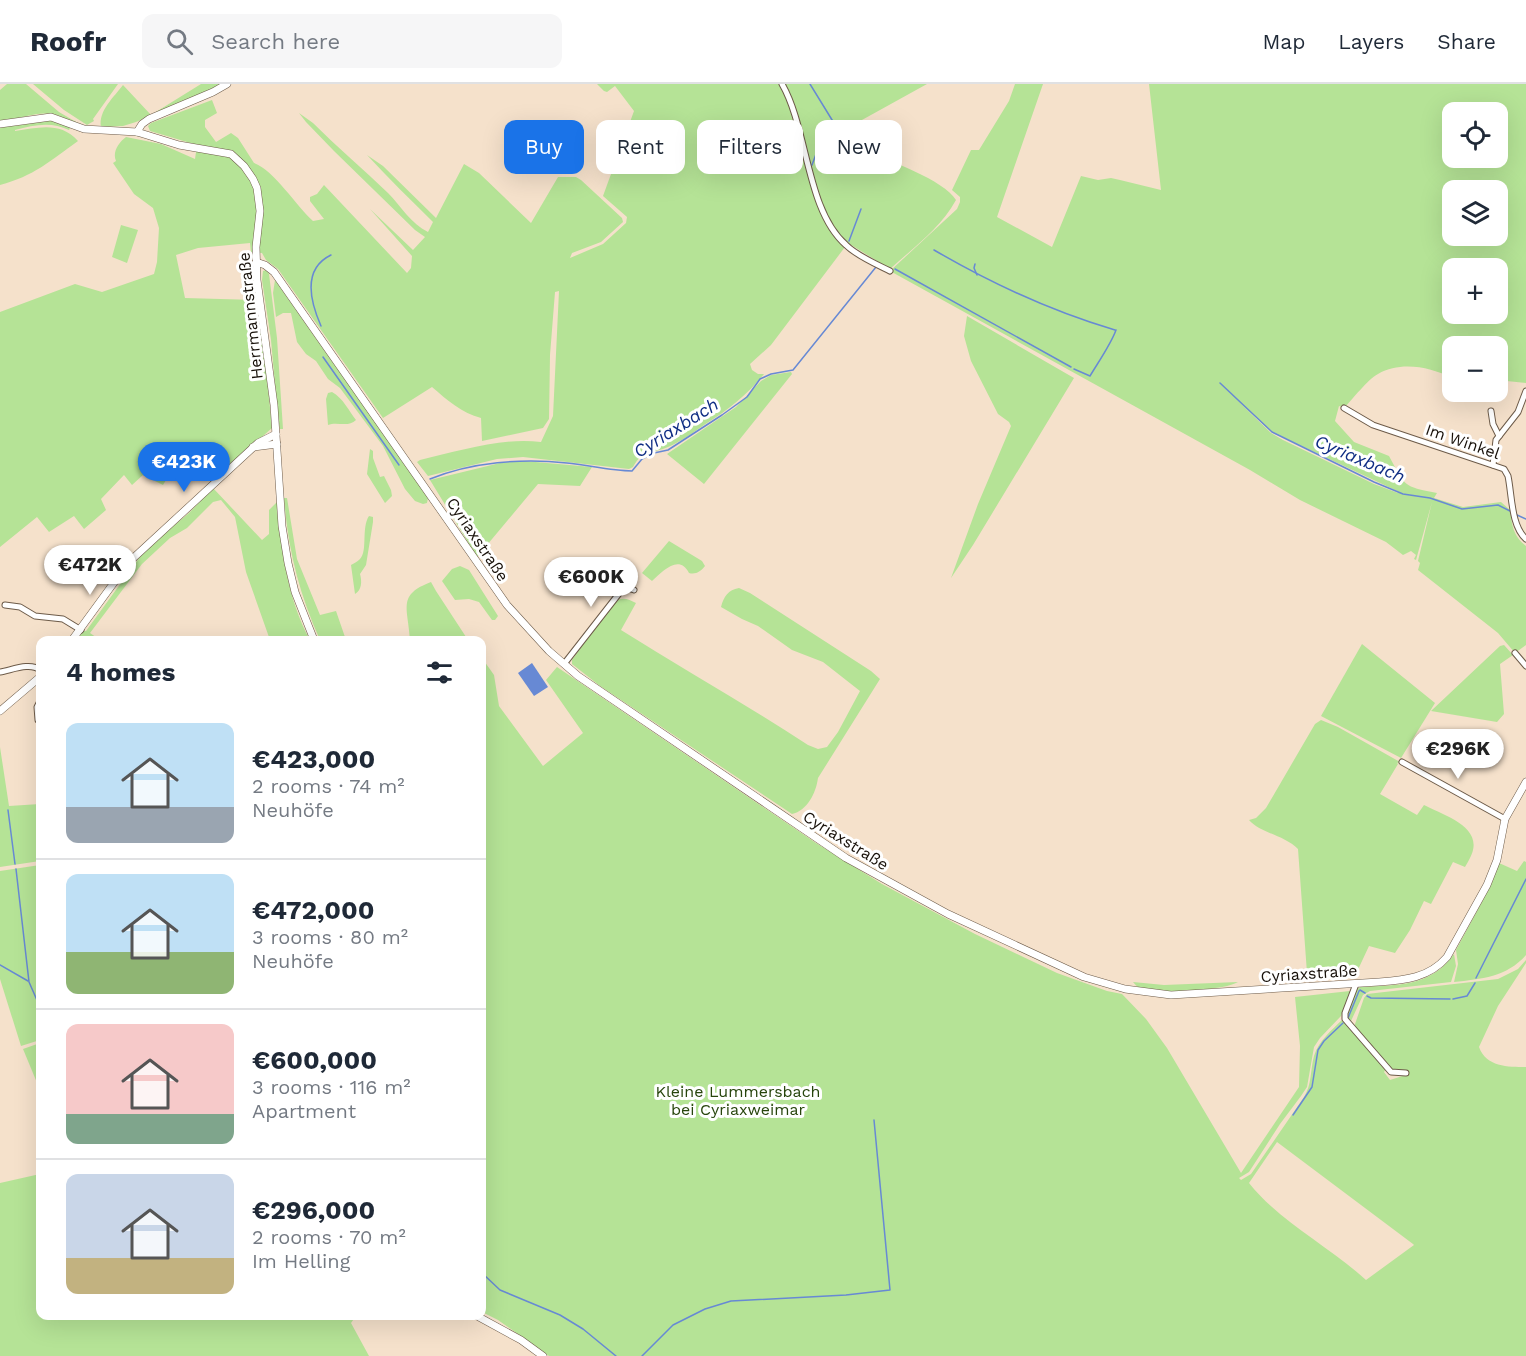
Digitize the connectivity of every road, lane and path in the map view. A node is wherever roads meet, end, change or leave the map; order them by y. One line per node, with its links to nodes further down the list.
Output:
1 (227, 84): 4 (street)
2 (782, 84): 6 (street)
3 (0, 124): 4 (street, Herrmannstraße)
4 (136, 132): 5 (street, Herrmannstraße)
5 (256, 262): 10 (street, Herrmannstraße); 22 (street, Cyriaxstraße)
6 (890, 271)
7 (1526, 391): 11 (street)
8 (1344, 408): 14 (street, Im Winkel)
9 (1491, 411): 11 (street)
10 (276, 434): 12 (street, Herrmannstraße); 13 (street)
11 (1499, 436): 14 (street)
12 (277, 444): 13 (street); 20 (street, Herrmannstraße)
13 (253, 447): 18 (street)
14 (1493, 465): 15 (street, Im Winkel)
15 (1526, 539)
16 (634, 590): 22 (street)
17 (5, 605): 18 (street)
18 (81, 630): 19 (street)
19 (76, 636)
20 (312, 636)
21 (1515, 653): 23 (street)
22 (564, 664): 31 (street, Cyriaxstraße)
23 (1526, 666)
24 (36, 667): 25 (street)
25 (0, 672)
26 (36, 680): 27 (street)
27 (0, 711)
28 (1402, 762): 30 (street)
29 (1526, 782): 30 (street, Cyriaxstraße)
30 (1505, 819): 31 (street, Cyriaxstraße)
31 (1356, 984): 32 (street)
32 (1406, 1073)
33 (484, 1320): 34 (street)
34 (543, 1356)

